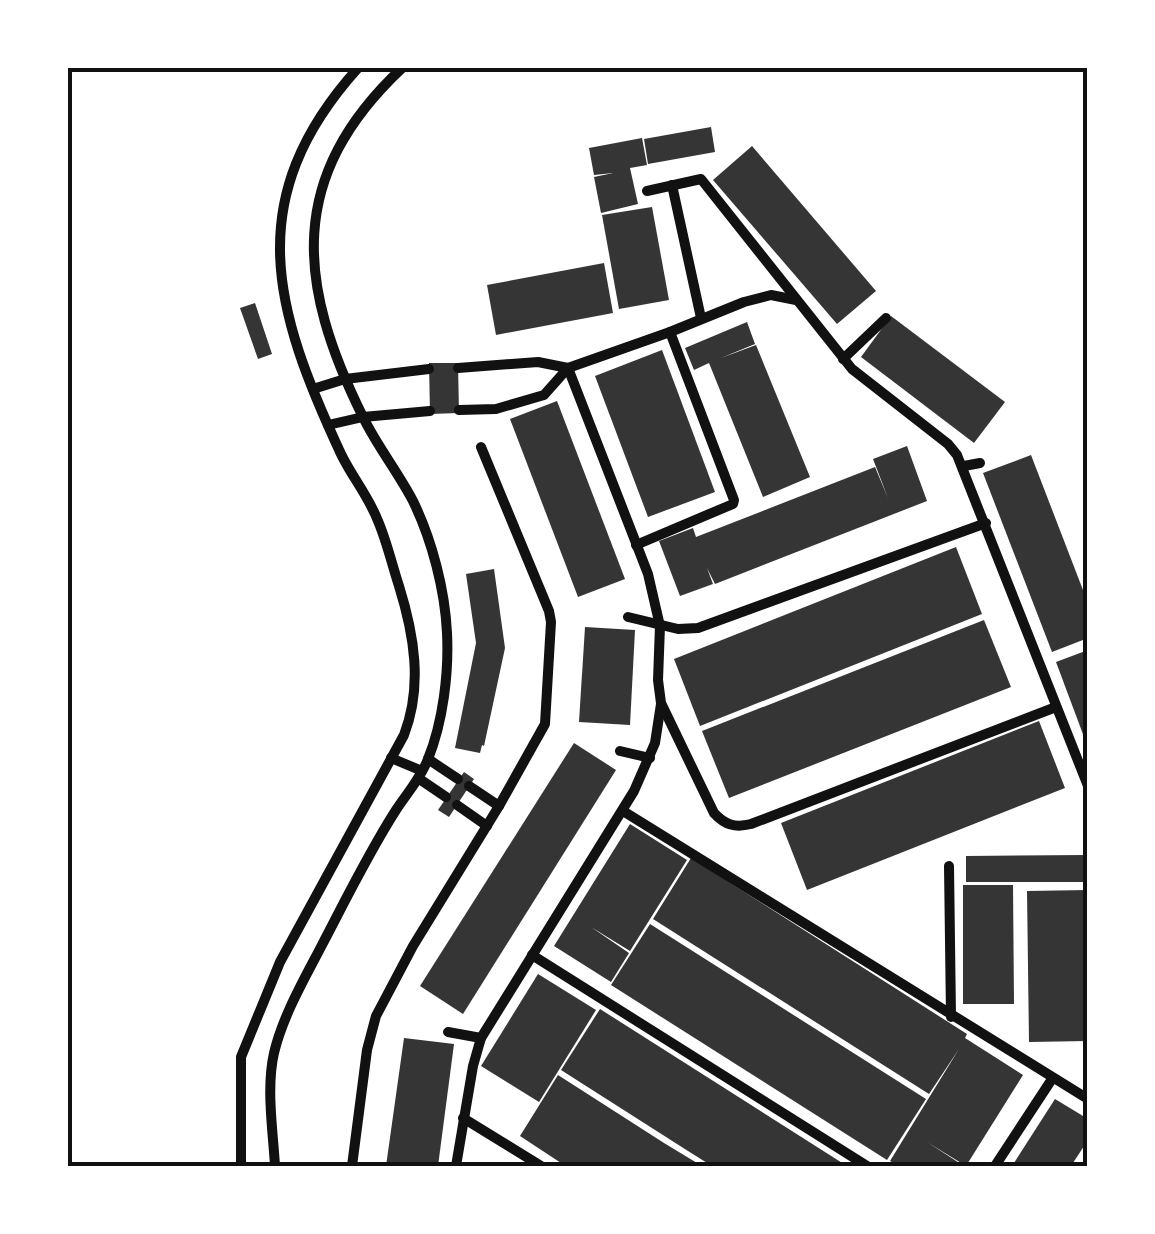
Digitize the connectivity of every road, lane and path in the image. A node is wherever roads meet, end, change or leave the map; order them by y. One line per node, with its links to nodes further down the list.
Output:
1 (358, 68): 14 (street)
2 (402, 68): 13 (street)
3 (672, 185): 4 (street); 5 (street); 6 (street)
4 (647, 192)
5 (797, 300): 6 (street); 9 (street)
6 (701, 318): 8 (street)
7 (886, 318): 9 (street)
8 (670, 332): 12 (street); 23 (street)
9 (843, 359): 21 (street)
10 (429, 368): 13 (street)
11 (458, 368): 12 (street)
12 (568, 368): 15 (street); 23 (street)
13 (346, 379): 14 (street); 17 (street)
14 (313, 389): 18 (street)
15 (460, 410)
16 (430, 411): 17 (street)
17 (362, 416): 18 (street); 31 (street)
18 (328, 426): 29 (street)
19 (481, 447): 38 (street)
20 (980, 463): 21 (street)
21 (964, 466): 22 (street)
22 (986, 523): 25 (street); 27 (street)
23 (636, 545): 25 (street)
24 (628, 617): 25 (street)
25 (660, 626): 26 (street)
26 (661, 703): 27 (street); 30 (street)
27 (1056, 707): 35 (street)
28 (620, 751): 30 (street)
29 (391, 758): 32 (street); 49 (street)
30 (650, 758): 39 (street)
31 (428, 759): 32 (street); 33 (street)
32 (420, 774): 36 (street); 50 (street)
33 (458, 779)
34 (470, 786): 38 (street)
35 (1088, 786)
36 (446, 797)
37 (457, 804): 40 (street)
38 (500, 806): 40 (street)
39 (623, 810): 42 (street); 43 (street)
40 (487, 826): 51 (street)
41 (949, 866): 43 (street)
42 (532, 956): 45 (street); 54 (street)
43 (951, 1017): 46 (street)
44 (448, 1032): 45 (street)
45 (481, 1038): 48 (street)
46 (1052, 1079): 47 (street); 55 (street)
47 (1088, 1099)
48 (463, 1118): 52 (street); 53 (street)
49 (240, 1166)
50 (276, 1166)
51 (352, 1166)
52 (456, 1166)
53 (541, 1166)
54 (867, 1166)
55 (995, 1166)

